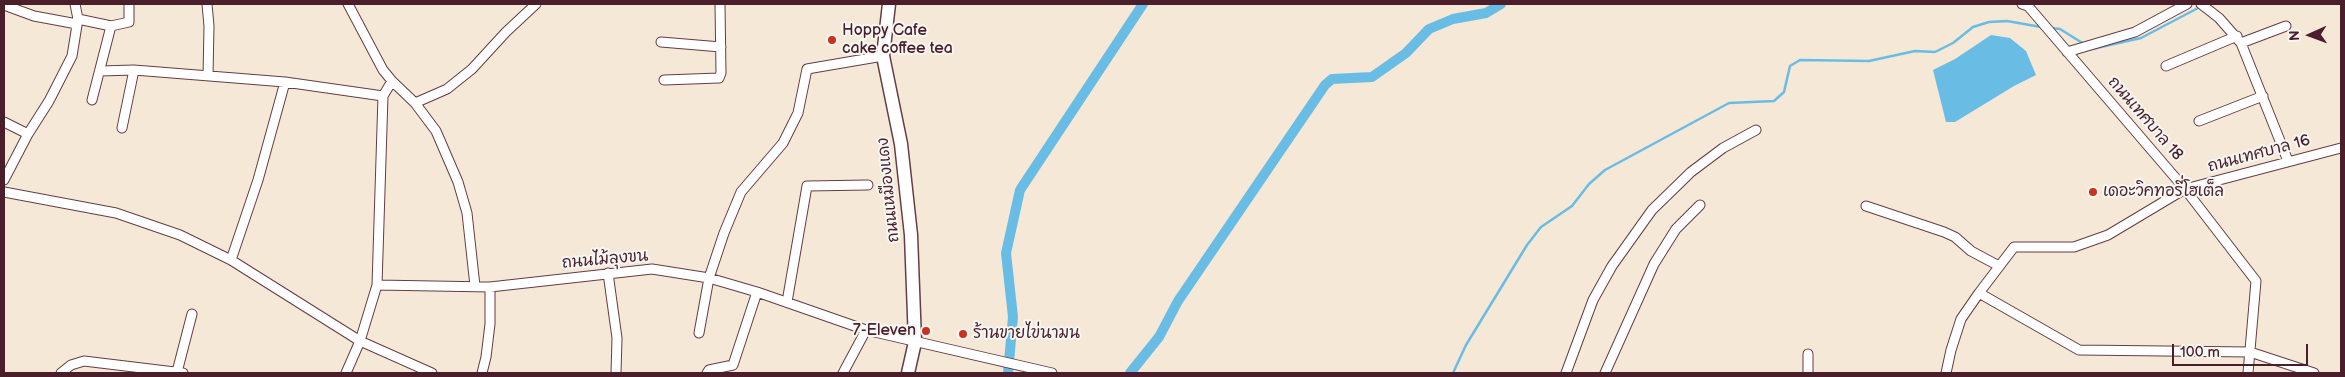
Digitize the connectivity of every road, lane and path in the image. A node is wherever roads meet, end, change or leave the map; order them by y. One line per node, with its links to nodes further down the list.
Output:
1 (75, 4): 12 (street)
2 (129, 4): 13 (street)
3 (207, 4): 23 (street)
4 (348, 4): 25 (street)
5 (536, 4): 30 (street)
6 (720, 4): 17 (street)
7 (889, 4): 19 (street, ถนนเหมืองแดง)
8 (2022, 4): 18 (street, ถนนเทศบาล 18)
9 (2187, 4): 18 (street)
10 (4, 5): 12 (street)
11 (2204, 6): 15 (street)
12 (77, 21): 13 (street); 35 (street)
13 (111, 26): 21 (street)
14 (2286, 26): 15 (street)
15 (2238, 40): 20 (street); 28 (street)
16 (661, 42): 17 (street)
17 (721, 47): 24 (street)
18 (2067, 52): 40 (street, ถนนเทศบาล 18)
19 (883, 56): 47 (street); 58 (street, ถนนเหมืองแดง)
20 (2166, 66)
21 (100, 70): 22 (street); 29 (street)
22 (134, 70): 23 (street); 33 (street)
23 (208, 76): 26 (street)
24 (664, 80)
25 (392, 81): 27 (street); 30 (street)
26 (284, 82): 27 (street); 44 (street)
27 (383, 96): 48 (street)
28 (2263, 96): 32 (street); 37 (street)
29 (92, 100)
30 (415, 103): 49 (street)
31 (4, 122): 35 (street)
32 (2199, 122)
33 (122, 128)
34 (1756, 130): 71 (street)
35 (28, 134): 38 (street)
36 (2341, 148): 37 (street, ถนนเทศบาล 16)
37 (2288, 161): 40 (street, ถนนเทศบาล 16)
38 (4, 180)
39 (868, 185): 53 (street)
40 (2185, 189): 45 (street, ถนนเทศบาล 16); 59 (street, ถนนเทศบาล 18)
41 (4, 192): 44 (street)
42 (1700, 204): 72 (street)
43 (1866, 206): 45 (street)
44 (231, 260): 57 (street)
45 (1999, 266): 52 (street, ถนนเทศบาล 16)
46 (608, 273): 47 (street, ถนนไม้ลุงขน); 50 (street, ถนนไม้ลุงขน); 66 (street)
47 (709, 278): 51 (street, ถนนไม้ลุงขน); 56 (street)
48 (376, 285): 49 (street, ถนนไม้ลุงขน); 57 (street)
49 (475, 286): 50 (street, ถนนไม้ลุงขน)
50 (490, 287): 65 (street)
51 (757, 292): 53 (street, ถนนไม้ลุงขน); 67 (street)
52 (1979, 292): 59 (street); 74 (street, ถนนเทศบาล 16)
53 (787, 302): 55 (street, ถนนไม้ลุงขน)
54 (192, 314): 62 (street)
55 (866, 330): 58 (street, ถนนไม้ลุงขน); 68 (street)
56 (699, 333)
57 (360, 341): 63 (street); 64 (street)
58 (916, 342): 69 (street, ถนนเหมืองแดง); 70 (street, ถนนไม้ลุงขน)
59 (2250, 352): 75 (street, ถนนเทศบาล 18); 76 (street)
60 (1808, 354): 73 (street)
61 (61, 373): 62 (street)
62 (180, 373)
63 (346, 373)
64 (432, 373)
65 (482, 373)
66 (616, 373)
67 (707, 373)
68 (843, 373)
69 (908, 373)
70 (1052, 373)
71 (1566, 373)
72 (1605, 373)
73 (1808, 373)
74 (1946, 373)
75 (2248, 373)
76 (2314, 373)

